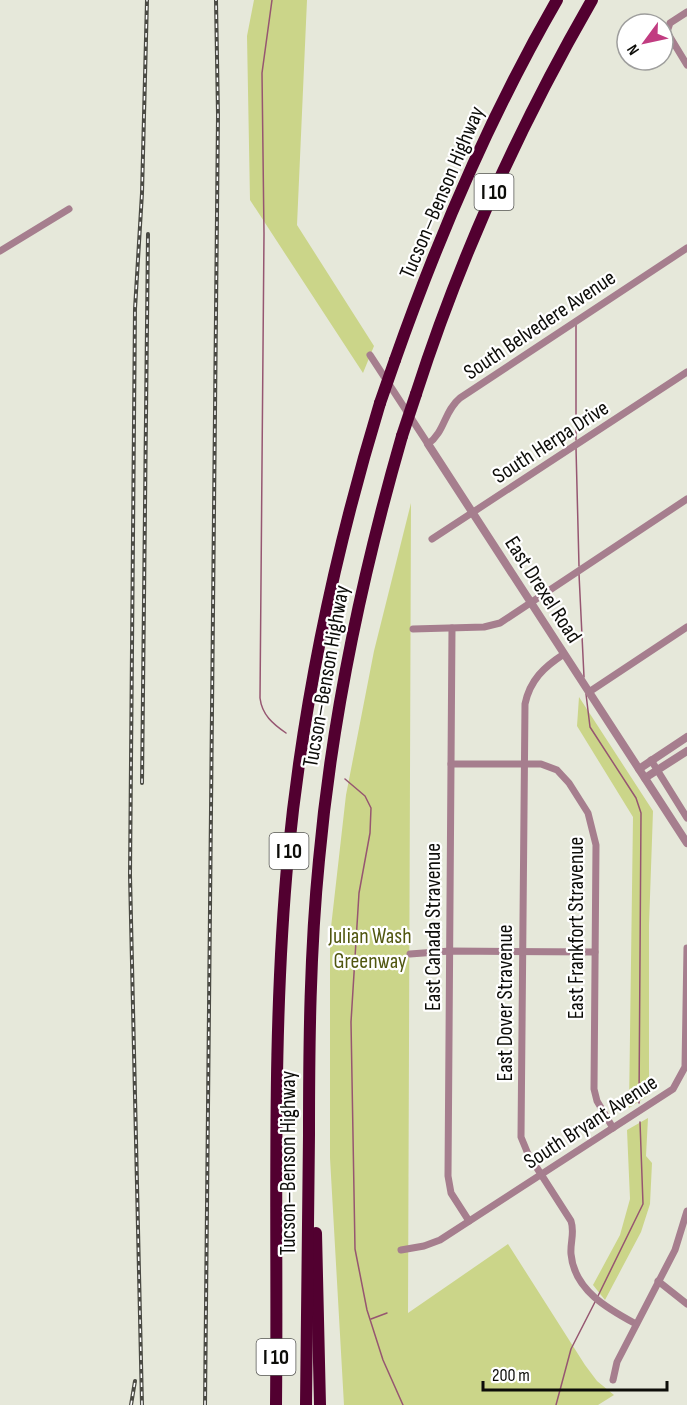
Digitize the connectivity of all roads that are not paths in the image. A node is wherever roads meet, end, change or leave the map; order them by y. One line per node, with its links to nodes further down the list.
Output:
1 (557, 0): 44 (highway, Tucson–Benson Highway / I 10, bridge)
2 (592, 0): 35 (highway, Tucson–Benson Highway / I 10, bridge)
3 (687, 12): 4 (street)
4 (687, 65)
5 (69, 209): 7 (street)
6 (687, 248): 10 (street, South Belvedere Avenue)
7 (0, 251)
8 (370, 355): 10 (street, East Drexel Road)
9 (687, 372): 12 (street, South Herpa Drive)
10 (428, 444): 12 (street, East Drexel Road)
11 (687, 499): 14 (street)
12 (473, 513): 13 (street, South Herpa Drive); 14 (street, East Drexel Road)
13 (432, 539)
14 (531, 603): 16 (street); 18 (street, East Drexel Road)
15 (687, 627): 19 (street)
16 (452, 628): 17 (street); 23 (street, East Canada Stravenue)
17 (413, 629)
18 (564, 654): 19 (street, East Drexel Road); 24 (street, East Dover Stravenue)
19 (589, 692): 25 (street, East Drexel Road)
20 (687, 737): 22 (street)
21 (687, 751): 26 (street)
22 (651, 760): 25 (street); 26 (street)
23 (451, 764): 24 (street, East Frankfort Stravenue); 31 (street, East Canada Stravenue)
24 (524, 764): 32 (street, East Dover Stravenue); 33 (street, East Frankfort Stravenue)
25 (639, 769): 27 (street, East Drexel Road)
26 (656, 771): 27 (street); 28 (street)
27 (645, 778): 29 (street, East Drexel Road)
28 (687, 818)
29 (687, 843)
30 (687, 948): 36 (street, South Bryant Avenue)
31 (450, 951): 32 (street); 34 (street); 40 (street, East Canada Stravenue)
32 (522, 952): 33 (street); 38 (street, East Dover Stravenue)
33 (595, 952): 37 (street, East Frankfort Stravenue)
34 (410, 954)
35 (310, 998): 49 (highway, Tucson–Benson Highway / I 10); 50 (highway)
36 (686, 1042): 37 (street, South Bryant Avenue)
37 (613, 1128): 38 (street, South Bryant Avenue)
38 (541, 1174): 40 (street, South Bryant Avenue); 45 (street, East Dover Stravenue)
39 (687, 1211): 42 (street)
40 (469, 1221): 41 (street, South Bryant Avenue)
41 (401, 1250)
42 (658, 1281): 43 (street); 45 (street)
43 (687, 1304)
44 (277, 1309): 47 (highway); 48 (highway, Tucson–Benson Highway / I 10)
45 (636, 1324): 46 (street)
46 (613, 1380)
47 (268, 1405)
48 (276, 1405)
49 (306, 1405)
50 (320, 1405)

